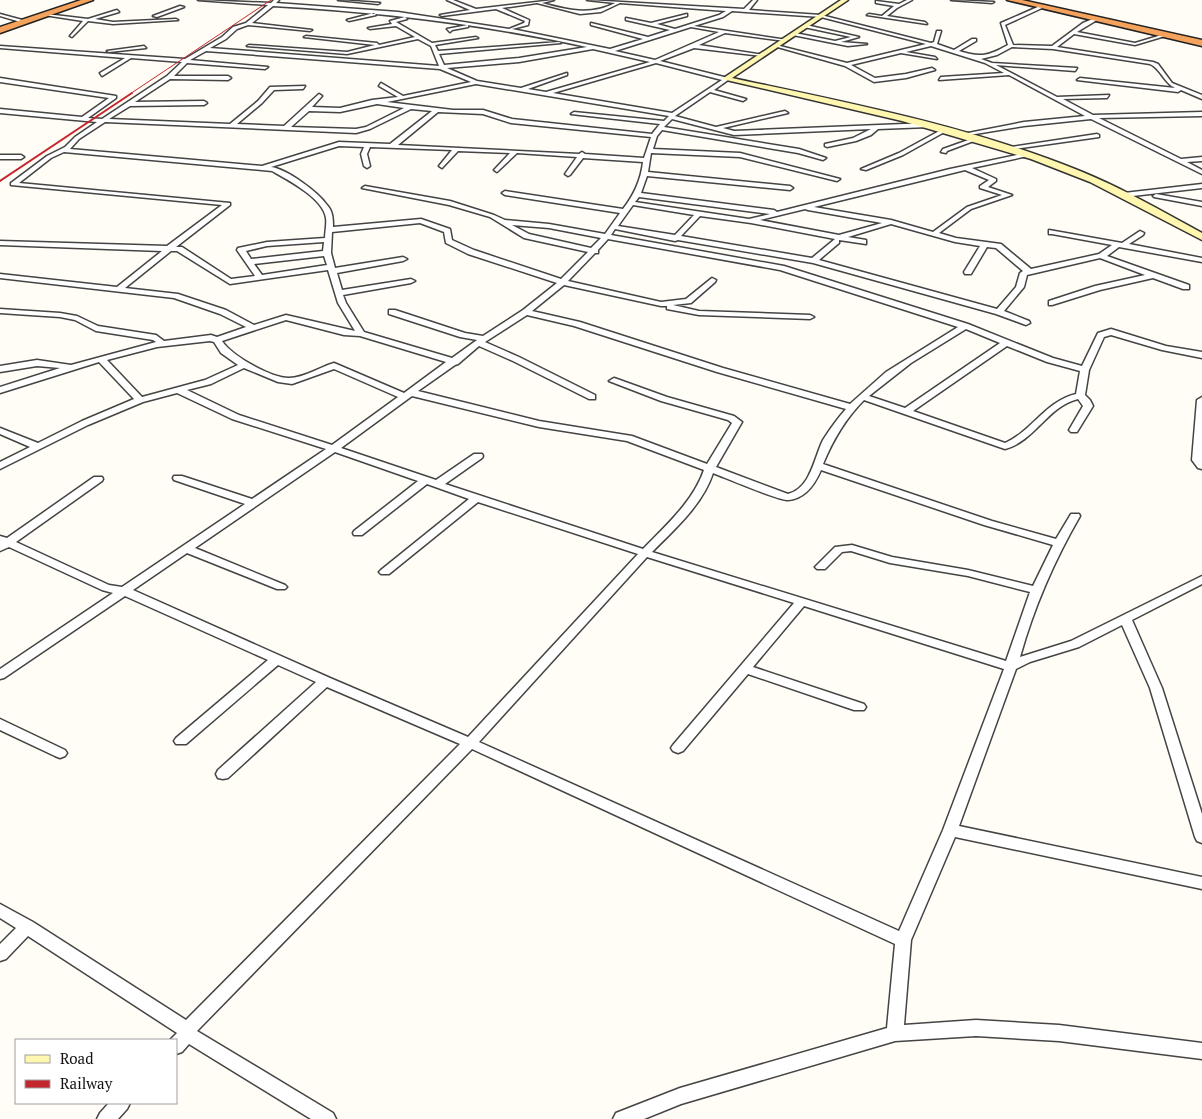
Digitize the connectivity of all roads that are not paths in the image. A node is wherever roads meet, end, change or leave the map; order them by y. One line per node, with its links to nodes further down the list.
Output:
1 (88, 0): 33 (highway)
2 (200, 0): 22 (street)
3 (277, 0): 22 (street)
4 (340, 0): 5 (street)
5 (348, 0): 21 (street)
6 (450, 0): 28 (street)
7 (552, 0): 17 (street)
8 (589, 0): 15 (street)
9 (755, 0): 29 (street)
10 (842, 0): 37 (main road)
11 (880, 0): 23 (street)
12 (910, 0): 23 (street)
13 (954, 0): 16 (street)
14 (1011, 0): 20 (highway)
15 (610, 1): 18 (street)
16 (994, 1): 24 (street)
17 (535, 2): 18 (street); 26 (street)
18 (620, 2): 19 (street)
19 (668, 2): 27 (street)
20 (1038, 3): 40 (highway); 69 (highway); 84 (street)
21 (378, 4)
22 (272, 5): 31 (street); 48 (street)
23 (899, 5): 39 (street)
24 (985, 6)
25 (182, 7): 45 (street)
26 (496, 8): 28 (street); 57 (street)
27 (732, 9): 29 (street); 53 (street)
28 (476, 10): 38 (street)
29 (746, 10): 37 (street)
30 (117, 11): 41 (street)
31 (378, 13): 35 (street); 43 (street)
32 (0, 15): 46 (street)
33 (46, 15): 41 (street); 46 (highway)
34 (869, 15): 39 (street)
35 (420, 16): 38 (street); 51 (street)
36 (685, 16): 52 (street)
37 (821, 16): 54 (main road); 80 (street)
38 (428, 17): 49 (street)
39 (882, 17): 47 (street)
40 (1095, 19): 63 (street); 65 (highway)
41 (88, 20): 45 (street); 66 (street)
42 (176, 20): 45 (street)
43 (349, 20)
44 (628, 20): 52 (street)
45 (136, 21)
46 (24, 22): 56 (highway)
47 (925, 23)
48 (248, 24): 58 (street); 89 (street)
49 (475, 24): 57 (street); 60 (street)
50 (593, 24): 71 (street)
51 (396, 25): 55 (street); 68 (street)
52 (648, 25): 59 (street)
53 (690, 26): 59 (street); 61 (street)
54 (806, 26): 64 (main road); 75 (street)
55 (370, 28)
56 (1, 29)
57 (508, 29): 74 (street)
58 (310, 30)
59 (676, 30): 71 (street)
60 (450, 31)
61 (724, 31): 72 (street); 82 (street)
62 (939, 32): 80 (street)
63 (1075, 33): 76 (street); 90 (street)
64 (794, 34): 72 (main road); 75 (street)
65 (1163, 35): 76 (street); 77 (highway)
66 (72, 36)
67 (306, 37): 81 (street)
68 (420, 37): 78 (street); 81 (street)
69 (1202, 37)
70 (476, 38): 78 (street)
71 (648, 39): 91 (street)
72 (785, 40): 83 (main road)
73 (974, 40): 93 (street)
74 (568, 41): 88 (street); 95 (street)
75 (836, 42): 79 (street)
76 (1119, 42): 85 (street)
77 (1202, 43)
78 (432, 44): 95 (street)
79 (865, 44)
80 (931, 44): 93 (street); 94 (street)
81 (381, 45): 89 (street)
82 (694, 46): 98 (street); 102 (street)
83 (776, 46): 98 (main road); 105 (street)
84 (1011, 46): 90 (street); 101 (street)
85 (1111, 46)
86 (0, 47): 96 (street)
87 (144, 47): 96 (street)
88 (597, 47): 91 (street); 107 (street)
89 (208, 48): 103 (street); 107 (street)
90 (1053, 48): 97 (street)
91 (612, 50): 102 (street)
92 (1103, 50): 97 (street)
93 (956, 51): 101 (street)
94 (898, 52): 100 (street); 105 (street)
95 (436, 53): 107 (street)
96 (95, 54): 99 (street)
97 (1094, 54): 124 (street)
98 (762, 55): 115 (main road)
99 (130, 57): 103 (street); 110 (street)
100 (935, 58)
101 (977, 58): 104 (street)
102 (655, 61): 115 (street); 125 (street)
103 (185, 62): 106 (street); 113 (street)
104 (988, 62): 108 (street); 112 (street)
105 (847, 65): 109 (street)
106 (266, 66)
107 (442, 68): 119 (street)
108 (1075, 69)
109 (932, 70)
110 (102, 74)
111 (565, 74): 122 (street)
112 (1010, 74): 117 (street); 130 (street)
113 (169, 76): 114 (street); 134 (street)
114 (228, 78)
115 (726, 79): 123 (street); 146 (main road)
116 (0, 80): 143 (street)
117 (941, 80)
118 (1080, 80): 124 (street)
119 (476, 82): 122 (street); 127 (street)
120 (381, 85): 127 (street)
121 (303, 87): 147 (street)
122 (522, 90): 125 (street)
123 (708, 90): 131 (street); 145 (street)
124 (1180, 90): 129 (street)
125 (544, 94): 145 (street)
126 (319, 96): 136 (street)
127 (401, 96): 132 (street)
128 (1107, 96): 130 (street)
129 (1202, 97)
130 (1058, 98): 142 (street)
131 (743, 99)
132 (372, 102): 135 (street); 136 (street)
133 (204, 103): 134 (street)
134 (126, 104): 144 (street)
135 (410, 107): 137 (street); 152 (street)
136 (308, 109): 149 (street)
137 (437, 110): 153 (street); 160 (street)
138 (0, 113): 143 (street)
139 (786, 113): 148 (street)
140 (574, 114): 145 (street)
141 (1202, 114): 142 (street)
142 (1092, 116): 154 (street); 173 (street)
143 (83, 119): 144 (street)
144 (102, 120): 147 (street); 163 (street)
145 (667, 120): 148 (street); 153 (street); 171 (street)
146 (929, 125): 150 (street); 151 (main road)
147 (231, 126): 149 (street)
148 (715, 128): 150 (street)
149 (284, 129): 152 (street)
150 (875, 129): 158 (street)
151 (946, 130): 154 (main road); 178 (street)
152 (337, 131): 157 (street)
153 (654, 136): 167 (street)
154 (965, 136): 156 (main road)
155 (1097, 136): 162 (street)
156 (976, 139): 162 (main road); 165 (street)
157 (339, 144): 159 (street); 176 (street)
158 (827, 145)
159 (367, 146): 160 (street); 174 (street)
160 (392, 146): 161 (street)
161 (457, 148): 164 (street); 175 (street)
162 (1007, 148): 168 (main road)
163 (64, 150): 176 (street); 215 (street)
164 (515, 151): 166 (street); 179 (street)
165 (944, 152)
166 (582, 154): 167 (street); 181 (street)
167 (648, 155): 182 (street); 183 (street)
168 (1026, 155): 177 (street); 190 (main road)
169 (0, 157): 170 (street)
170 (21, 157)
171 (824, 158)
172 (1202, 159): 173 (street)
173 (1180, 161): 180 (street)
174 (367, 166)
175 (442, 166)
176 (264, 167): 201 (street)
177 (966, 168): 193 (street); 203 (street)
178 (864, 169)
179 (497, 170)
180 (1202, 172)
181 (568, 174)
182 (645, 174): 186 (street); 189 (street)
183 (837, 179)
184 (1202, 186): 188 (street)
185 (365, 188): 198 (street)
186 (790, 188)
187 (504, 193): 194 (street)
188 (1144, 194): 190 (street); 192 (street)
189 (637, 195): 191 (street); 196 (street)
190 (1124, 195): 207 (main road)
191 (630, 203): 194 (street); 195 (street)
192 (1202, 204)
193 (804, 207): 196 (street); 199 (street)
194 (623, 211): 200 (street)
195 (699, 213): 197 (street); 205 (street)
196 (781, 213): 197 (street)
197 (749, 221): 208 (street)
198 (506, 222): 206 (street); 216 (street)
199 (891, 222): 203 (street); 208 (street)
200 (613, 227): 205 (street); 206 (street)
201 (329, 230): 209 (street); 231 (street)
202 (1052, 232): 214 (street)
203 (934, 234): 212 (street)
204 (1140, 234): 214 (street)
205 (678, 236): 213 (street); 221 (street)
206 (606, 237): 213 (street); 216 (street)
207 (1202, 237)
208 (838, 239): 210 (street); 221 (street)
209 (326, 240): 217 (street); 222 (street)
210 (863, 242)
211 (0, 243): 215 (street)
212 (984, 245): 224 (street); 225 (street)
213 (667, 246): 245 (street)
214 (1120, 246): 218 (street); 220 (street)
215 (170, 248): 228 (street); 233 (street)
216 (595, 250): 231 (street)
217 (326, 254): 222 (street); 223 (street)
218 (1101, 256): 224 (street); 226 (street)
219 (403, 259): 223 (street)
220 (1202, 260)
221 (814, 261): 242 (street)
222 (249, 262): 228 (street)
223 (333, 269): 228 (street); 234 (street)
224 (1028, 271): 242 (street)
225 (968, 272)
226 (1155, 275): 232 (street); 236 (street)
227 (0, 276): 233 (street)
228 (259, 276)
229 (712, 280): 235 (street)
230 (411, 281): 234 (street)
231 (564, 281): 237 (street); 240 (street)
232 (1186, 287)
233 (120, 288): 246 (street)
234 (339, 293): 247 (street)
235 (688, 301): 237 (street); 241 (street)
236 (1052, 303)
237 (661, 304): 241 (street)
238 (0, 311): 251 (street)
239 (392, 312): 249 (street)
240 (526, 312): 249 (street); 268 (street)
241 (689, 312): 243 (street)
242 (999, 312): 244 (street)
243 (810, 317)
244 (1026, 323)
245 (965, 326): 250 (street); 265 (street)
246 (252, 327): 247 (street); 248 (street)
247 (361, 334): 254 (street)
248 (217, 340): 251 (street); 255 (street)
249 (481, 341): 254 (street); 264 (street)
250 (1005, 342): 258 (street); 269 (street)
251 (163, 344): 253 (street)
252 (1202, 355): 258 (street)
253 (101, 359): 256 (street); 266 (street)
254 (455, 362): 262 (street)
255 (244, 365): 261 (street); 262 (street)
256 (71, 368): 257 (street); 260 (street)
257 (0, 369)
258 (1085, 370): 263 (street)
259 (614, 381): 278 (street)
260 (0, 390)
261 (179, 390): 266 (street); 273 (street)
262 (409, 395): 273 (street); 278 (street)
263 (1080, 396): 269 (street); 270 (street)
264 (592, 397)
265 (863, 397): 268 (street); 269 (street)
266 (140, 400): 272 (street)
267 (1202, 400): 277 (street)
268 (852, 406): 276 (street)
269 (906, 412)
270 (1074, 430)
271 (0, 431): 272 (street)
272 (39, 447): 275 (street)
273 (333, 449): 281 (street); 283 (street)
274 (478, 456): 281 (street)
275 (0, 466)
276 (818, 466): 278 (street); 286 (street)
277 (1202, 466)
278 (710, 468): 289 (street)
279 (178, 478): 283 (street)
280 (98, 479): 287 (street)
281 (430, 483): 282 (street); 285 (street)
282 (475, 499): 289 (street); 291 (street)
283 (253, 503): 288 (street)
284 (1075, 516): 286 (street)
285 (358, 533)
286 (1058, 543): 294 (street)
287 (3, 544): 295 (street)
288 (187, 549): 293 (street); 295 (street)
289 (645, 553): 296 (street); 306 (street)
290 (821, 567): 294 (street)
291 (385, 572)
292 (1202, 579): 297 (street)
293 (281, 586)
294 (1037, 590): 299 (street)
295 (124, 591): 298 (street); 301 (street)
296 (802, 602): 299 (street); 300 (street)
297 (1125, 618): 299 (street); 311 (street)
298 (276, 660): 302 (street); 305 (street)
299 (1011, 667): 310 (street)
300 (744, 668): 303 (street); 307 (street)
301 (0, 675)
302 (325, 681): 306 (street); 309 (street)
303 (859, 707)
304 (0, 724): 308 (street)
305 (181, 741)
306 (470, 743): 315 (street); 318 (street)
307 (678, 748)
308 (60, 753)
309 (223, 774)
310 (950, 830): 312 (street); 315 (street)
311 (1202, 837)
312 (1202, 883)
313 (0, 910): 314 (street)
314 (27, 927): 316 (street); 318 (street)
315 (903, 940): 317 (street)
316 (0, 954)
317 (895, 1033): 319 (street); 323 (street)
318 (184, 1037): 322 (street)
319 (1202, 1051)
320 (120, 1104): 321 (street)
321 (106, 1119)
322 (327, 1119)
323 (622, 1119)

